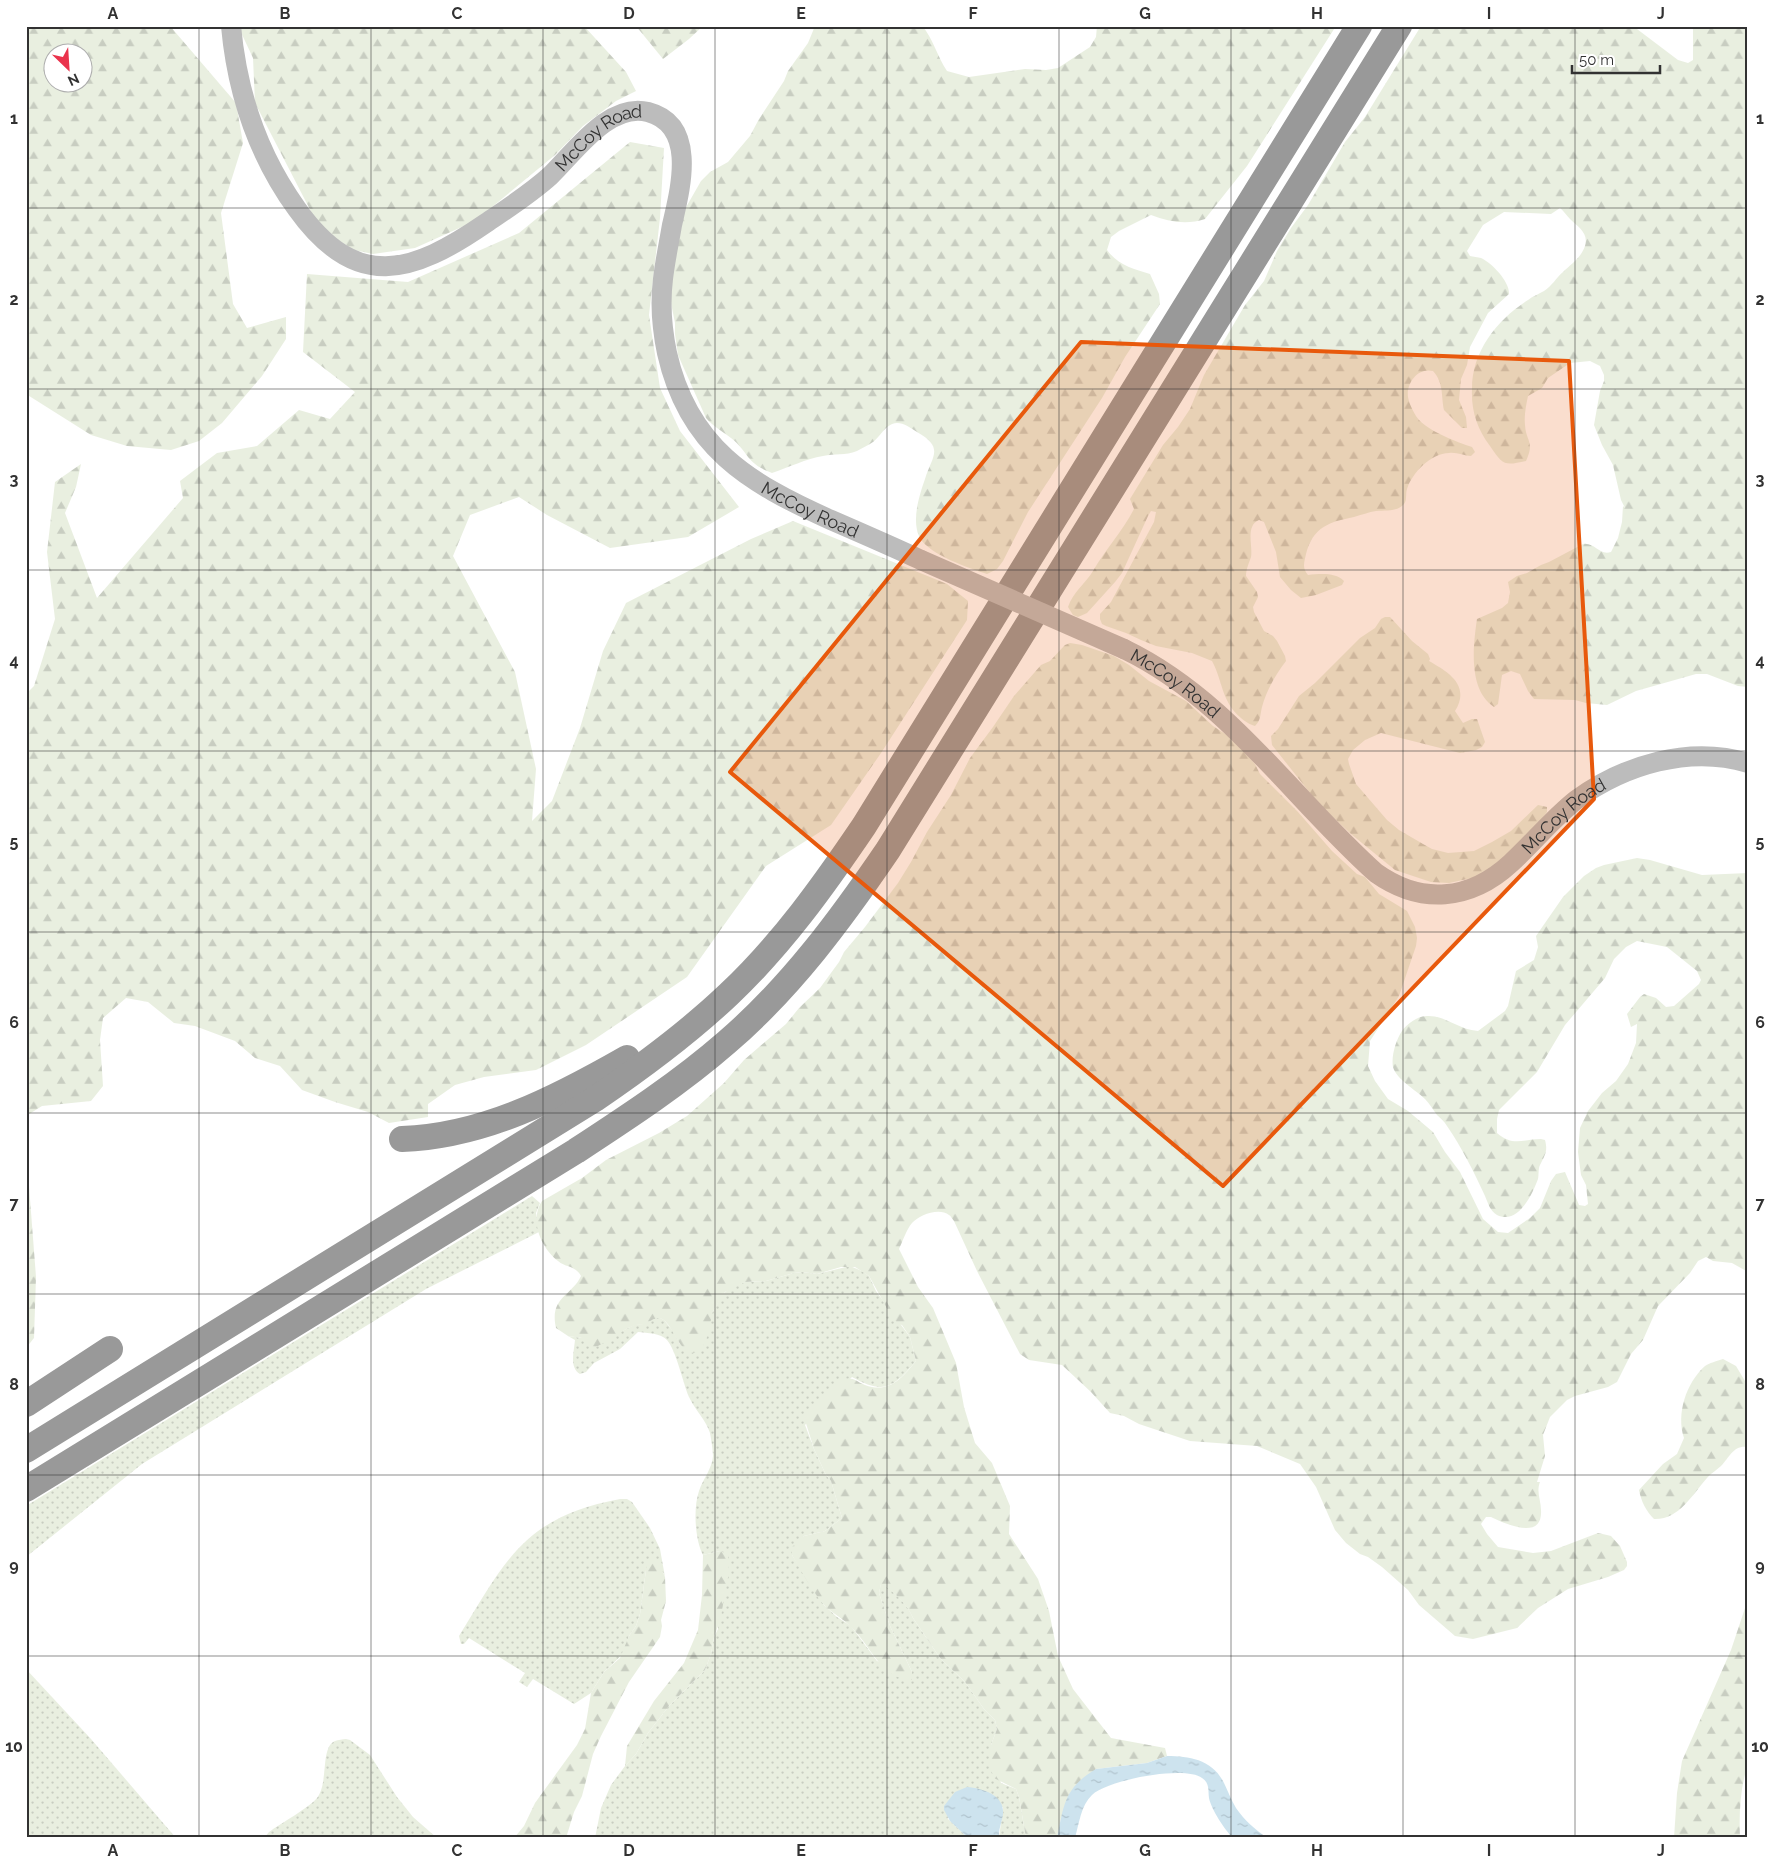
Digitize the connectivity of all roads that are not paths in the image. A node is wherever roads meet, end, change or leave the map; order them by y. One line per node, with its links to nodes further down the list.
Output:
1 (231, 26): 4 (street, McCoy Road, bridge)
2 (1360, 26): 5 (highway)
3 (1398, 26): 10 (highway)
4 (1748, 764)
5 (729, 994): 6 (highway); 9 (highway)
6 (402, 1138)
7 (110, 1350): 8 (highway)
8 (26, 1404)
9 (26, 1450)
10 (26, 1489)

